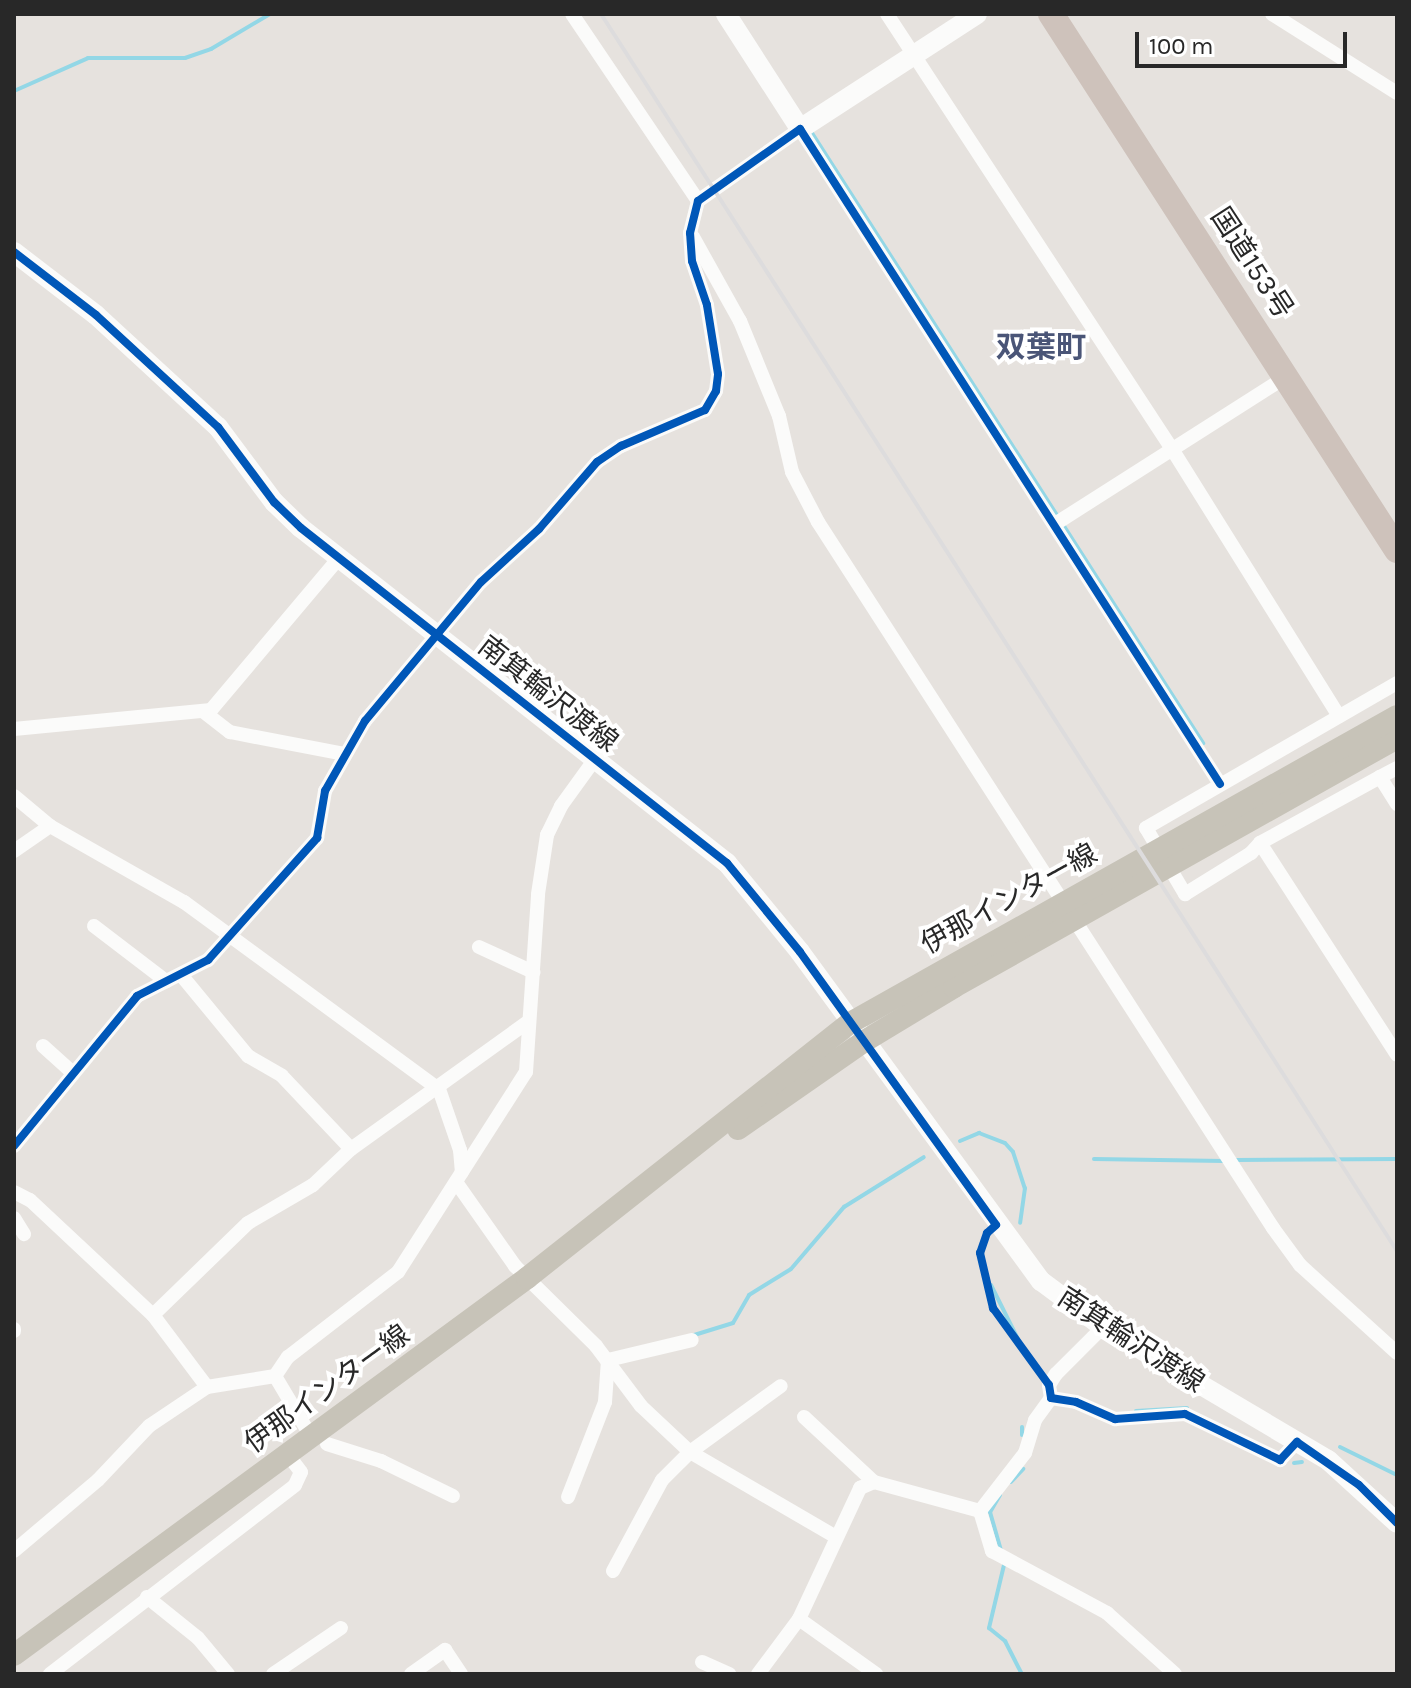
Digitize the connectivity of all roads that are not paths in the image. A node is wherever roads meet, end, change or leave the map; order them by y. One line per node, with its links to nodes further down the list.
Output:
1 (572, 14): 10 (street)
2 (726, 14): 9 (main road)
3 (887, 14): 7 (street)
4 (977, 14): 7 (main road)
5 (1051, 14): 13 (highway, 国道153号)
6 (1272, 14): 8 (street)
7 (912, 55): 9 (main road); 14 (street)
8 (1397, 93)
9 (800, 129): 10 (street); 15 (street)
10 (698, 201): 11 (street)
11 (690, 233): 18 (street); 60 (street)
12 (14, 252): 17 (main road, 南箕輪沢渡線)
13 (1287, 376): 14 (street); 16 (highway, 国道153号)
14 (1172, 449): 15 (street); 21 (street)
15 (1059, 521): 29 (street)
16 (1397, 550)
17 (339, 558): 18 (main road, 南箕輪沢渡線); 20 (street)
18 (438, 636): 25 (street); 26 (main road, 南箕輪沢渡線)
19 (1397, 683): 21 (street)
20 (204, 712): 23 (street); 25 (street)
21 (1339, 716): 29 (street)
22 (1397, 716): 40 (main road, 伊那インター線)
23 (14, 729)
24 (1397, 738): 40 (main road, 伊那インター線)
25 (344, 754): 36 (street)
26 (595, 759): 38 (street); 43 (main road, 南箕輪沢渡線)
27 (1397, 768): 28 (street)
28 (1380, 777): 31 (street); 33 (street)
29 (1220, 784): 33 (street)
30 (14, 796): 32 (street)
31 (1397, 804)
32 (50, 826): 34 (street); 36 (street)
33 (1260, 843): 46 (street)
34 (14, 851)
35 (94, 926): 41 (street)
36 (227, 934): 39 (street); 48 (street)
37 (479, 947): 38 (street)
38 (533, 972): 42 (street)
39 (182, 976): 41 (street); 50 (street)
40 (949, 978): 43 (main road, 伊那インター線); 44 (main road, 伊那インター線)
41 (166, 981): 47 (street)
42 (529, 1021): 48 (street); 52 (street)
43 (850, 1023): 44 (main road, 南箕輪沢渡線); 51 (main road, 伊那インター線)
44 (863, 1042): 51 (main road, 伊那インター線); 58 (main road, 南箕輪沢渡線)
45 (43, 1046): 47 (street)
46 (1397, 1055)
47 (73, 1073): 49 (street)
48 (439, 1089): 50 (street); 52 (street)
49 (16, 1140)
50 (351, 1149): 57 (street)
51 (672, 1167): 56 (main road, 伊那インター線)
52 (459, 1177): 56 (street); 62 (street)
53 (14, 1192): 57 (street)
54 (14, 1218): 55 (street)
55 (24, 1234)
56 (527, 1278): 61 (street); 67 (main road, 伊那インター線)
57 (153, 1315): 64 (street)
58 (1103, 1327): 65 (street); 68 (main road, 南箕輪沢渡線)
59 (692, 1340): 61 (street)
60 (1397, 1353)
61 (608, 1360): 69 (street); 73 (street)
62 (275, 1376): 64 (street); 67 (street)
63 (781, 1386): 69 (street)
64 (207, 1387): 77 (street)
65 (1051, 1398): 68 (street); 74 (street)
66 (804, 1417): 71 (street)
67 (320, 1441): 70 (main road, 伊那インター線); 72 (street)
68 (1297, 1442): 75 (main road, 南箕輪沢渡線)
69 (690, 1452): 76 (street); 78 (street)
70 (288, 1455): 79 (street); 82 (main road, 伊那インター線)
71 (874, 1482): 74 (street); 76 (street)
72 (453, 1496)
73 (568, 1497)
74 (980, 1511): 92 (street)
75 (1396, 1518)
76 (836, 1537): 80 (street)
77 (14, 1551)
78 (613, 1571)
79 (147, 1597): 84 (street); 85 (street)
80 (799, 1619): 90 (street); 91 (street)
81 (341, 1628): 86 (street)
82 (14, 1655)
83 (702, 1662): 89 (street)
84 (50, 1674)
85 (228, 1674)
86 (273, 1674)
87 (411, 1674): 88 (street)
88 (461, 1674)
89 (729, 1674)
90 (758, 1674)
91 (876, 1674)
92 (1175, 1674)

